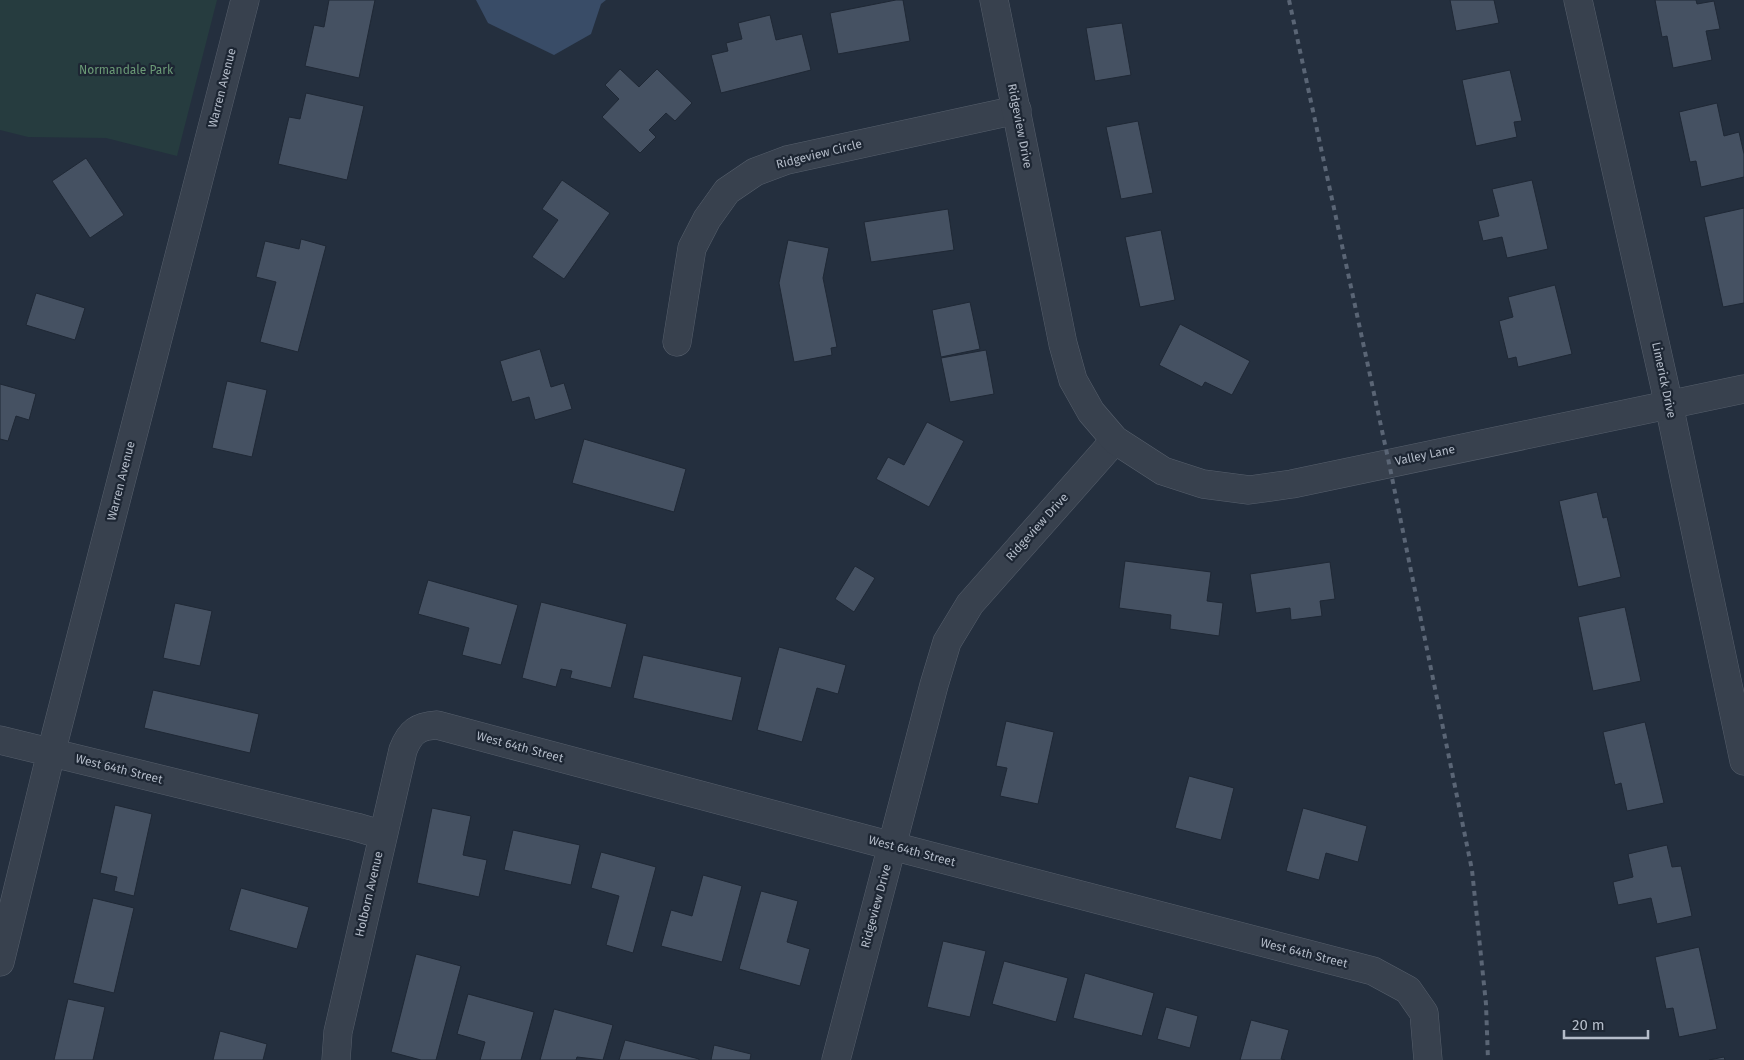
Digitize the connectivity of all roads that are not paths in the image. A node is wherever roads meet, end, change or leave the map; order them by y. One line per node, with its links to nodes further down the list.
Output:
1 (245, 0): 11 (street, Warren Avenue)
2 (994, 0): 4 (street, Ridgeview Drive)
3 (1578, 0): 7 (street, Limerick Drive)
4 (1017, 110): 5 (street, Ridgeview Circle); 8 (street, Ridgeview Drive)
5 (677, 342)
6 (1744, 389): 7 (street, Valley Lane)
7 (1670, 405): 8 (street, Valley Lane); 12 (street, Limerick Drive)
8 (1115, 440): 14 (street, Ridgeview Drive)
9 (413, 732): 13 (street, Holborn Avenue); 14 (street, West 64th Street)
10 (0, 740): 11 (street, West 64th Street)
11 (51, 753): 13 (street, West 64th Street); 15 (street, Warren Avenue)
12 (1744, 761)
13 (383, 835): 16 (street, Holborn Avenue)
14 (892, 846): 17 (street, Ridgeview Drive); 18 (street, West 64th Street)
15 (0, 962)
16 (336, 1060)
17 (836, 1060)
18 (1428, 1060)

